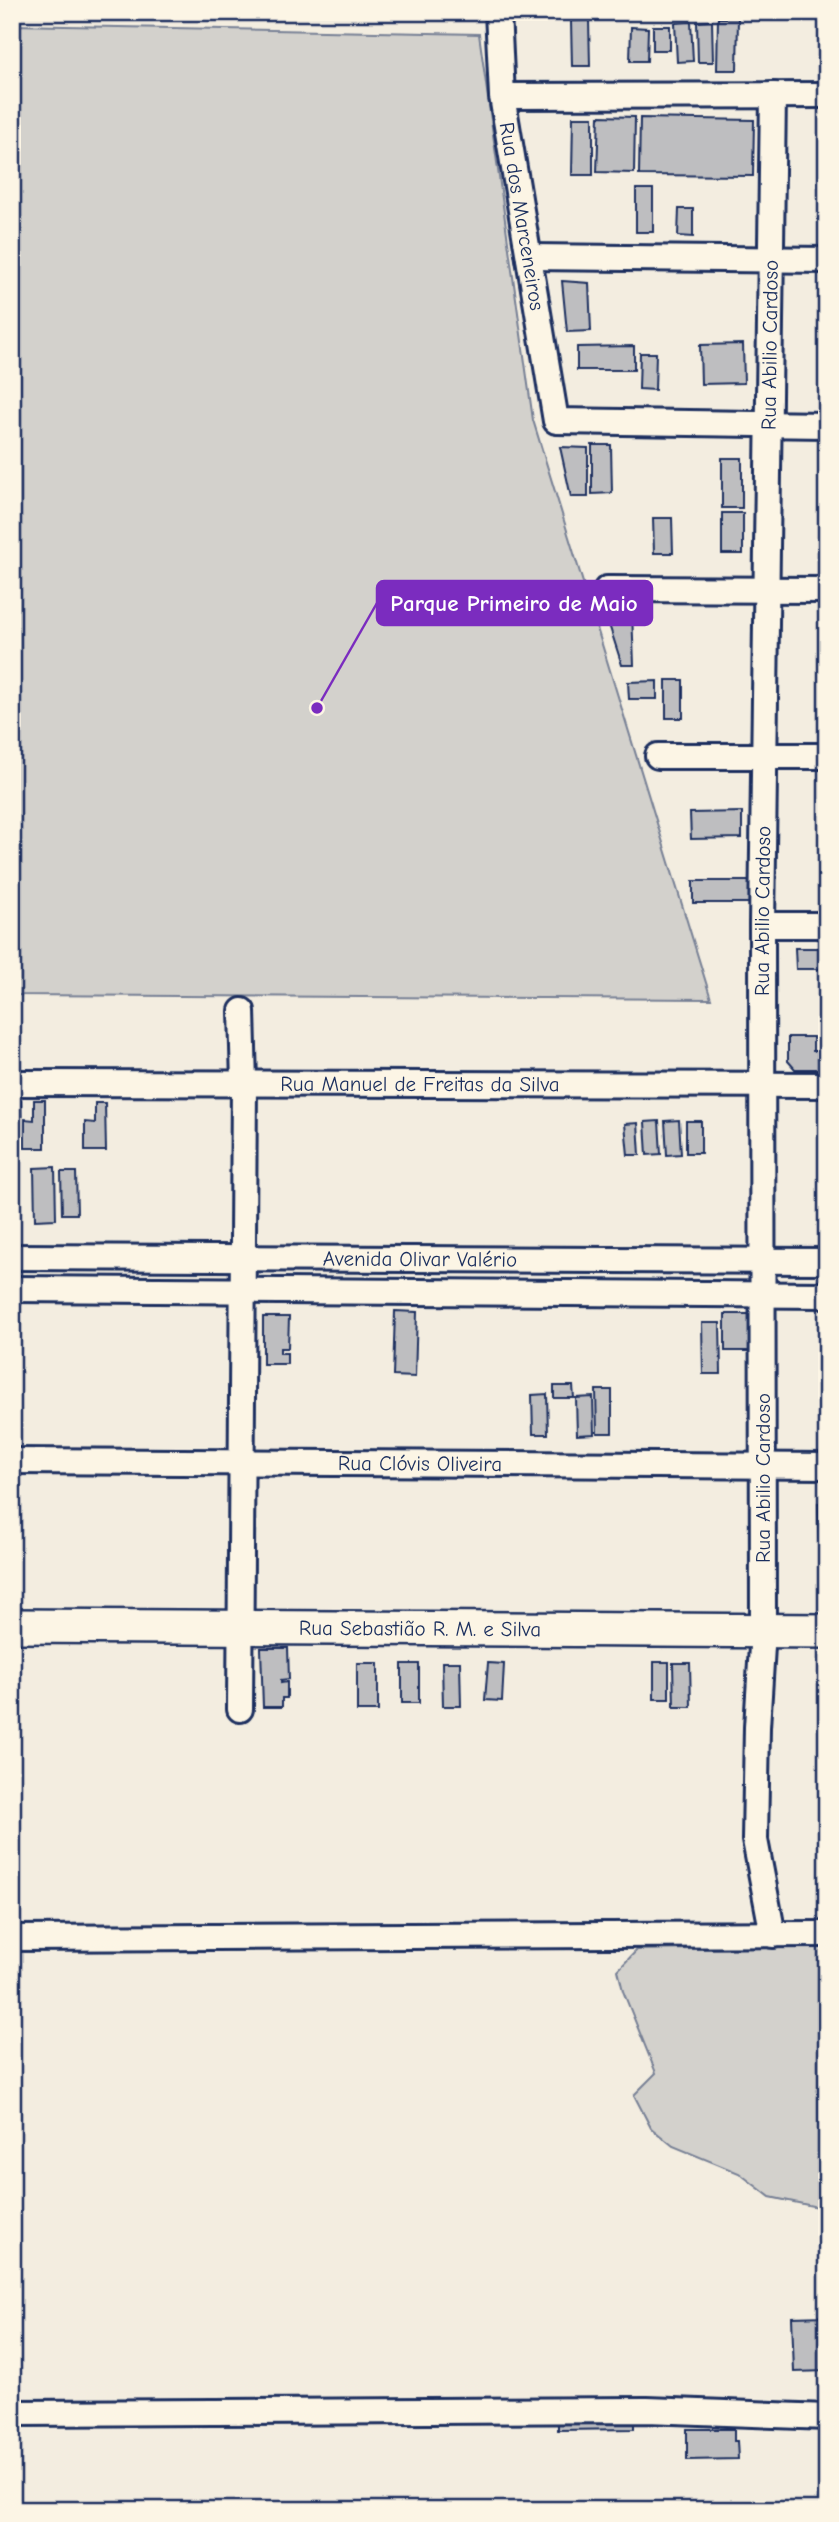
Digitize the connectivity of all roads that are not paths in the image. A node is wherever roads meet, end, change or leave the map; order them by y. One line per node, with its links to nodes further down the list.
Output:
1 (498, 12): 4 (street, Rua dos Marceneiros)
2 (774, 95): 3 (street); 4 (street); 6 (street, Rua Abilio Cardoso)
3 (827, 95)
4 (502, 96): 5 (street, Rua dos Marceneiros)
5 (529, 257): 6 (street); 8 (street, Rua dos Marceneiros)
6 (771, 260): 7 (street); 8 (street, Rua Abilio Cardoso)
7 (827, 260)
8 (769, 425): 9 (street); 11 (street, Rua Abilio Cardoso)
9 (827, 425)
10 (607, 589): 11 (street)
11 (766, 590): 12 (street); 14 (street, Rua Abilio Cardoso)
12 (827, 590)
13 (657, 756): 14 (street)
14 (764, 756): 15 (street); 16 (street, Rua Abilio Cardoso)
15 (827, 756)
16 (762, 925): 17 (street); 21 (street, Rua Abilio Cardoso)
17 (827, 925)
18 (242, 1011): 20 (street)
19 (12, 1083): 20 (street, Rua Manuel de Freitas da Silva)
20 (244, 1083): 21 (street, Rua Manuel de Freitas da Silva); 24 (street)
21 (762, 1084): 22 (street, Rua Manuel de Freitas da Silva); 25 (street, Rua Abilio Cardoso)
22 (827, 1085)
23 (12, 1257): 24 (street, Avenida Olivar Valério)
24 (242, 1259): 25 (street, Avenida Olivar Valério); 28 (street)
25 (764, 1261): 26 (street, Avenida Olivar Valério); 29 (street, Rua Abilio Cardoso)
26 (827, 1261)
27 (12, 1289): 28 (street)
28 (243, 1289): 29 (street); 32 (street)
29 (762, 1295): 30 (street); 33 (street, Rua Abilio Cardoso)
30 (827, 1295)
31 (12, 1461): 32 (street, Rua Clóvis Oliveira)
32 (242, 1462): 33 (street, Rua Clóvis Oliveira); 36 (street)
33 (763, 1466): 34 (street, Rua Clóvis Oliveira); 37 (street, Rua Abilio Cardoso)
34 (827, 1466)
35 (12, 1626): 36 (street, Rua Sebastião R. M. e Silva)
36 (240, 1627): 37 (street, Rua Sebastião R. M. e Silva); 39 (street)
37 (764, 1630): 38 (street, Rua Sebastião R. M. e Silva); 41 (street, Rua Abilio Cardoso)
38 (827, 1630)
39 (240, 1709)
40 (827, 1934): 41 (street)
41 (773, 1935): 42 (street)
42 (12, 1938)
43 (12, 2413): 44 (street)
44 (827, 2417)

